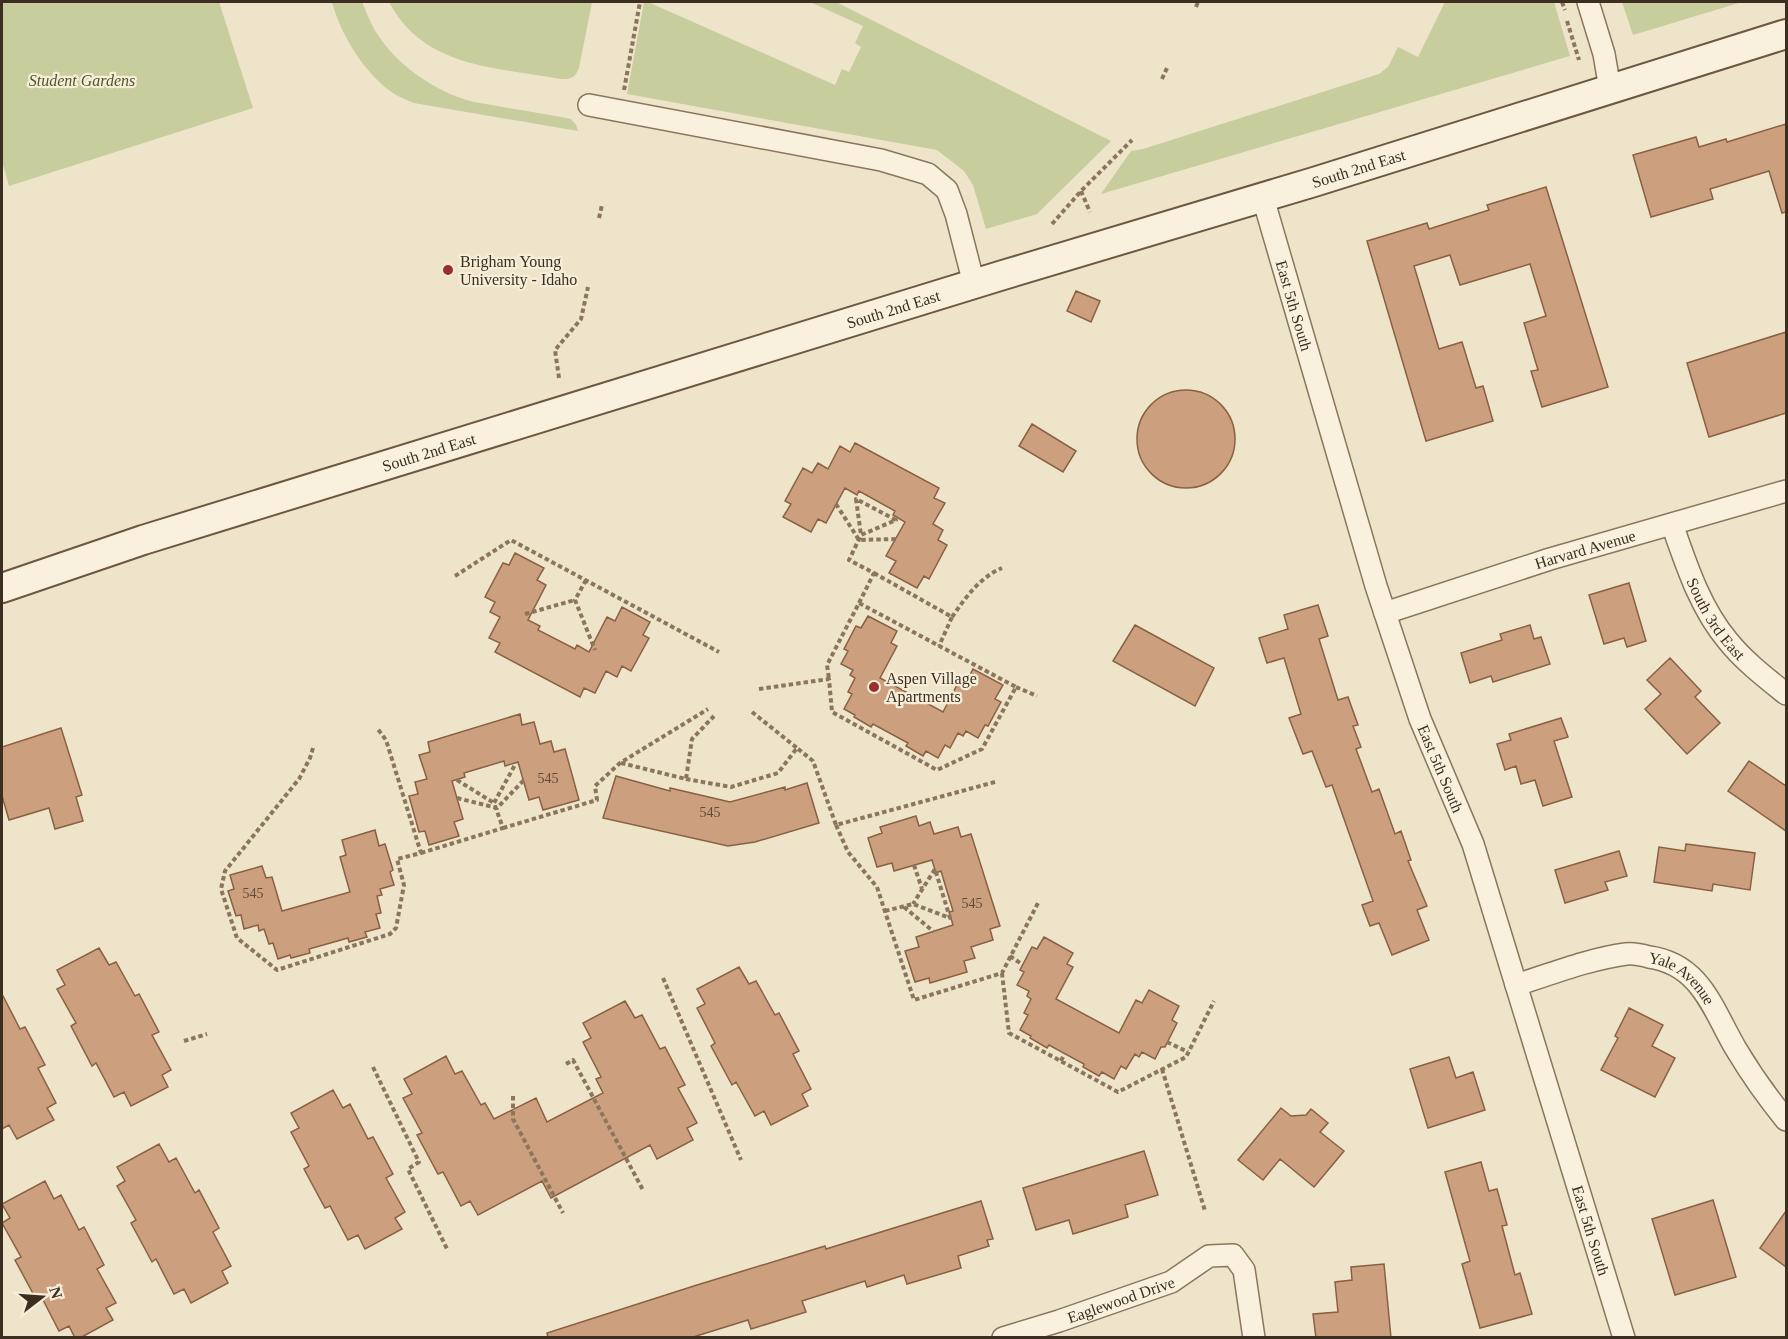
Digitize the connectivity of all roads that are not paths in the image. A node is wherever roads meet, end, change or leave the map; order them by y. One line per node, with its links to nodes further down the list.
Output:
1 (1588, 2): 3 (street)
2 (1786, 34): 3 (main road, South 2nd East)
3 (1610, 89): 5 (main road, South 2nd East)
4 (589, 105): 6 (street)
5 (1263, 198): 6 (main road, South 2nd East); 10 (street, East 5th South)
6 (974, 284): 9 (main road, South 2nd East)
7 (1786, 491): 8 (street, Harvard Avenue)
8 (1672, 524): 10 (street, Harvard Avenue); 11 (street, South 3rd East)
9 (2, 588)
10 (1385, 613): 12 (street, East 5th South)
11 (1786, 694)
12 (1516, 985): 13 (street, Yale Avenue); 16 (street, East 5th South)
13 (1786, 1120)
14 (1003, 1338): 15 (street, Eaglewood Drive)
15 (1254, 1338)
16 (1624, 1338)

